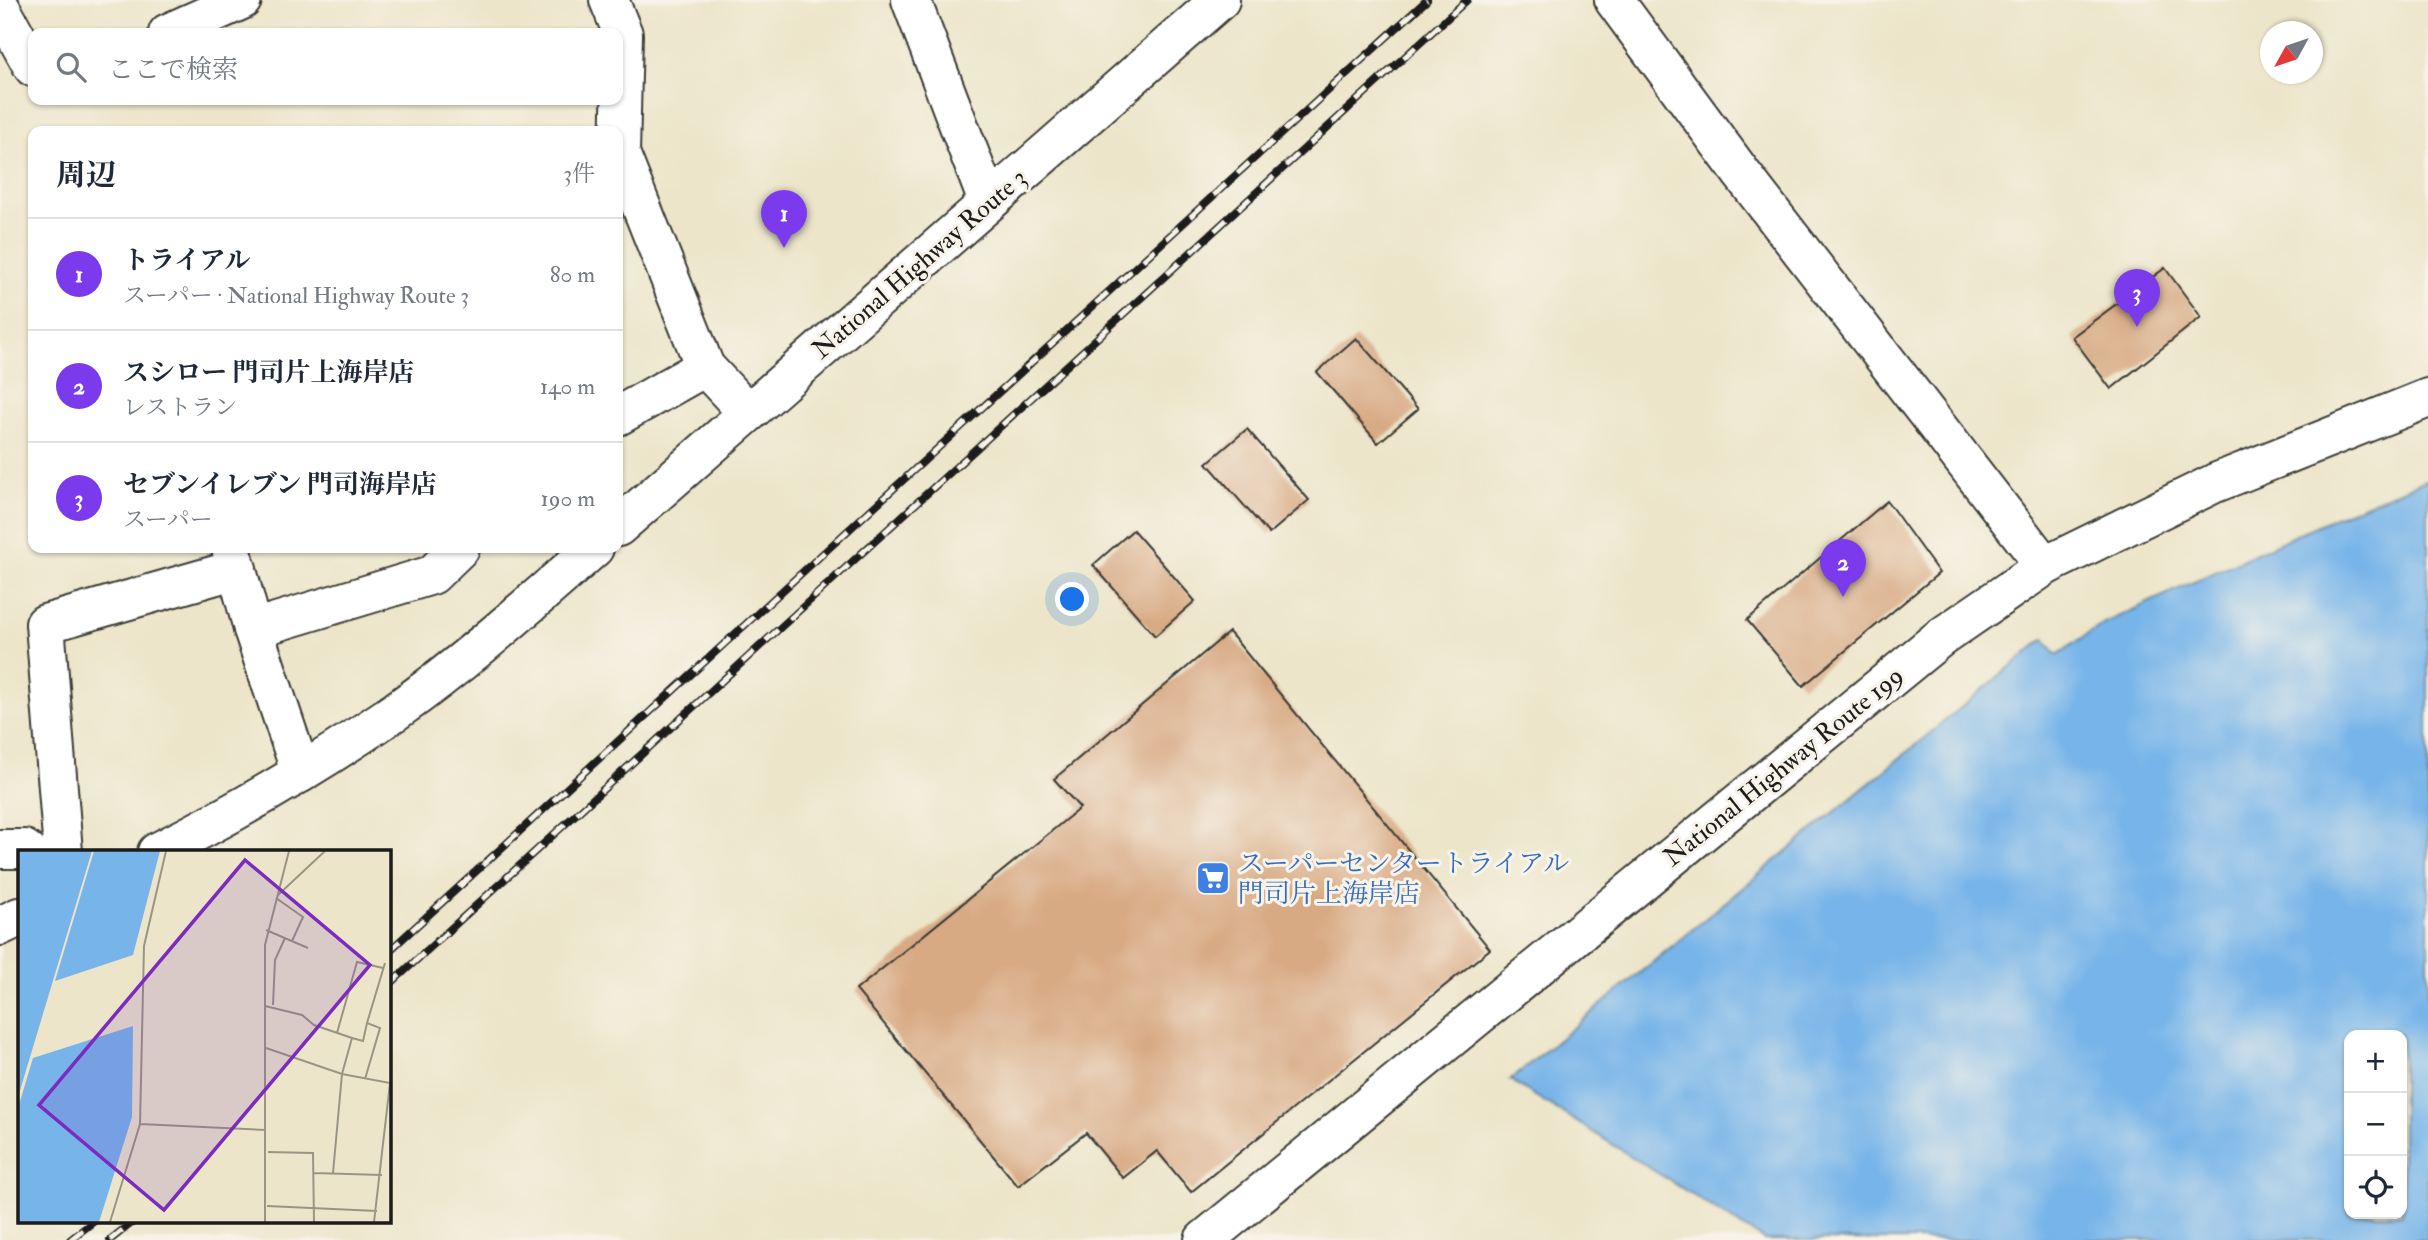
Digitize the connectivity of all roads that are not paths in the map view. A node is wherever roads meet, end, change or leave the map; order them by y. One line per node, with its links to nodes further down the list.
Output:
1 (243, 0): 7 (main road)
2 (609, 0): 8 (main road)
3 (911, 0): 13 (main road)
4 (1220, 0): 13 (main road, National Highway Route 3)
5 (1614, 0): 22 (main road)
6 (0, 7): 9 (main road)
7 (179, 28)
8 (621, 28)
9 (28, 58)
10 (621, 105): 11 (main road)
11 (621, 126)
12 (623, 161): 14 (main road)
13 (988, 202): 17 (main road, National Highway Route 3)
14 (705, 367): 16 (main road); 17 (main road)
15 (2428, 398): 22 (main road, National Highway Route 199)
16 (623, 413)
17 (748, 413): 18 (main road, National Highway Route 3)
18 (623, 523)
19 (455, 553): 23 (main road)
20 (588, 553): 24 (main road)
21 (234, 558): 23 (main road); 27 (main road)
22 (2045, 566): 31 (main road, National Highway Route 199)
23 (253, 629): 24 (main road)
24 (301, 773): 28 (main road)
25 (0, 849): 26 (main road)
26 (25, 850)
27 (63, 850)
28 (161, 850)
29 (18, 917): 30 (main road)
30 (0, 926)
31 (1204, 1240)

